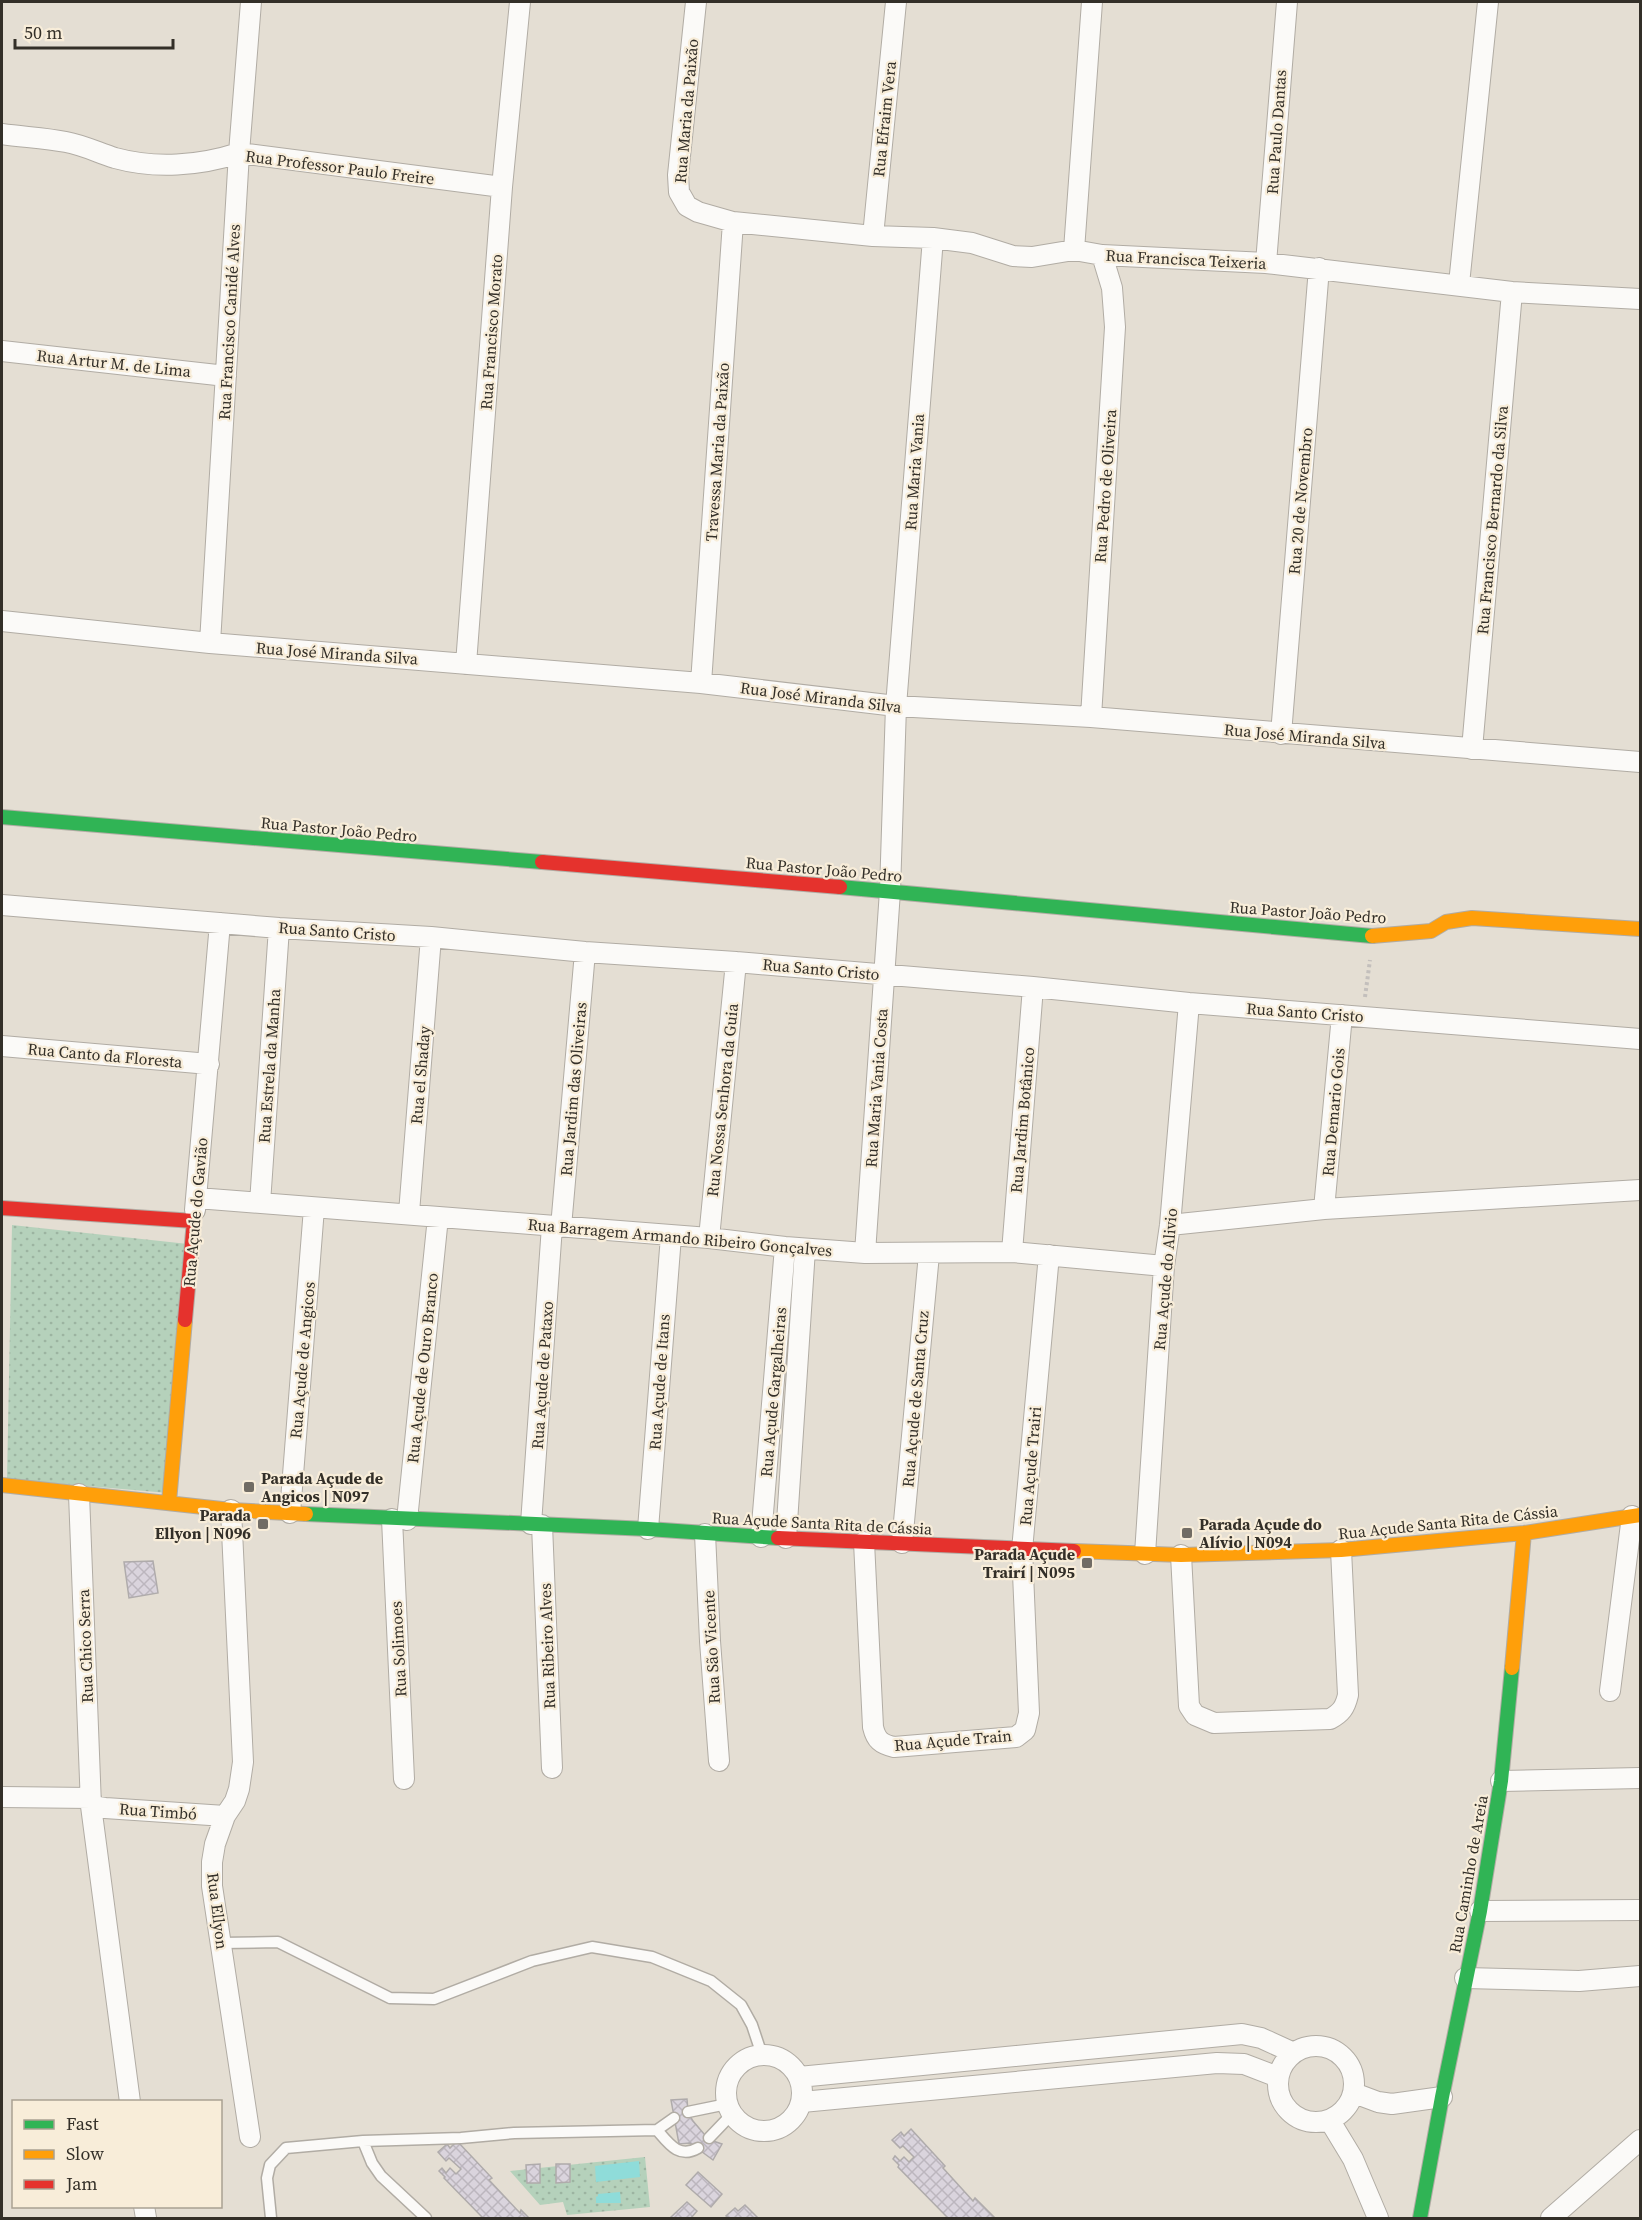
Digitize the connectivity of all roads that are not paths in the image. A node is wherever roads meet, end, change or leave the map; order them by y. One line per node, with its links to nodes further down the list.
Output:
1 (250, 2): 9 (street, Rua Francisco Canidé Alves)
2 (520, 2): 10 (street, Rua Francisco Morato)
3 (696, 2): 11 (street, Rua Maria da Paixão)
4 (896, 2): 12 (street, Rua Efraim Vera)
5 (1092, 2): 14 (street)
6 (1287, 2): 16 (street, Rua Paulo Dantas)
7 (1488, 2): 18 (street)
8 (2, 134): 9 (street, Rua Professor Paulo Freire)
9 (239, 153): 10 (street, Rua Professor Paulo Freire); 22 (street, Rua Francisco Canidé Alves)
10 (502, 187): 25 (street, Rua Francisco Morato)
11 (733, 222): 12 (street, Rua Francisca Teixeria); 26 (street, Travessa Maria da Paixão)
12 (873, 236): 13 (street, Rua Francisca Teixeria)
13 (933, 238): 14 (street, Rua Francisca Teixeria); 27 (street, Rua Maria Vania)
14 (1074, 250): 15 (street, Rua Francisca Teixeria)
15 (1102, 255): 16 (street, Rua Francisca Teixeria); 28 (street, Rua Pedro de Oliveira)
16 (1266, 263): 17 (street, Rua Francisca Teixeria)
17 (1319, 268): 18 (street, Rua Francisca Teixeria); 29 (street, Rua 20 de Novembro)
18 (1459, 284): 19 (street, Rua Francisca Teixeria)
19 (1512, 292): 20 (street, Rua Francisca Teixeria); 30 (street, Rua Francisco Bernardo da Silva)
20 (1641, 299)
21 (2, 351): 22 (street, Rua Artur M. de Lima)
22 (226, 375): 24 (street, Rua Francisco Canidé Alves)
23 (2, 621): 24 (street, Rua José Miranda Silva)
24 (210, 643): 25 (street, Rua José Miranda Silva)
25 (466, 664): 26 (street, Rua José Miranda Silva)
26 (701, 683): 27 (street, Rua José Miranda Silva)
27 (896, 706): 28 (street, Rua José Miranda Silva); 33 (street, Rua Maria Vania Costa)
28 (1091, 717): 29 (street, Rua José Miranda Silva)
29 (1281, 734): 30 (street, Rua José Miranda Silva)
30 (1472, 749): 31 (street, Rua José Miranda Silva)
31 (1641, 762)
32 (2, 817): 33 (street, Rua Pastor João Pedro)
33 (890, 891): 37 (street, Rua Pastor João Pedro); 41 (street, Rua Maria Vania Costa)
34 (2, 905): 35 (street, Rua Santo Cristo)
35 (220, 923): 36 (street, Rua Santo Cristo); 47 (street, Rua Açude do Gavião)
36 (279, 928): 38 (street, Rua Santo Cristo); 50 (street, Rua Estrela da Manha)
37 (1641, 930)
38 (431, 937): 39 (street, Rua Santo Cristo); 54 (street, Rua el Shaday)
39 (585, 952): 40 (street, Rua Santo Cristo); 58 (street, Rua Jardim das Oliveiras)
40 (736, 962): 41 (street, Rua Santo Cristo); 60 (street, Rua Nossa Senhora da Guia)
41 (884, 974): 42 (street, Rua Santo Cristo); 64 (street, Rua Maria Vania Costa)
42 (1033, 987): 43 (street, Rua Santo Cristo); 63 (street, Rua Jardim Botânico)
43 (1188, 1003): 44 (street, Rua Santo Cristo); 57 (street, Rua Açude do Alivio)
44 (1342, 1015): 45 (street, Rua Santo Cristo); 53 (street, Rua Demario Gois)
45 (1641, 1039)
46 (2, 1046): 47 (street, Rua Canto da Floresta)
47 (209, 1064): 49 (street, Rua Açude do Gavião)
48 (1641, 1190): 53 (street)
49 (197, 1198): 50 (street, Rua Barragem Armando Ribeiro Gonçalves); 56 (street, Rua Açude do Gavião)
50 (260, 1203): 52 (street, Rua Barragem Armando Ribeiro Gonçalves)
51 (2, 1208): 56 (street)
52 (314, 1208): 54 (street, Rua Barragem Armando Ribeiro Gonçalves); 72 (street, Rua Açude de Angicos)
53 (1324, 1209): 57 (street)
54 (409, 1213): 55 (street, Rua Barragem Armando Ribeiro Gonçalves)
55 (438, 1216): 58 (street, Rua Barragem Armando Ribeiro Gonçalves); 74 (street, Rua Açude de Ouro Branco)
56 (194, 1221): 70 (street, Rua Açude do Gavião)
57 (1170, 1225): 67 (street, Rua Açude do Alivio)
58 (557, 1226): 59 (street, Rua Barragem Armando Ribeiro Gonçalves); 75 (street, Rua Açude de Pataxo)
59 (671, 1236): 60 (street, Rua Barragem Armando Ribeiro Gonçalves); 76 (street, Rua Açude de Itans)
60 (709, 1238): 61 (street, Rua Barragem Armando Ribeiro Gonçalves)
61 (785, 1247): 62 (street, Rua Barragem Armando Ribeiro Gonçalves); 79 (street, Rua Açude Gargalheiras)
62 (805, 1249): 64 (street, Rua Barragem Armando Ribeiro Gonçalves); 80 (street, Rua Açude Gargalheiras)
63 (1012, 1252): 65 (street, Rua Barragem Armando Ribeiro Gonçalves); 66 (street, Rua Barragem Armando Ribeiro Gonçalves)
64 (866, 1254): 65 (street, Rua Barragem Armando Ribeiro Gonçalves)
65 (929, 1254): 82 (street, Rua Açude de Santa Cruz)
66 (1049, 1255): 67 (street, Rua Barragem Armando Ribeiro Gonçalves); 83 (street, Rua Açude Trairi)
67 (1164, 1266): 85 (street, Rua Açude do Alivio)
68 (2, 1485): 69 (street, Rua Açude Santa Rita de Cássia)
69 (79, 1494): 70 (street, Rua Açude Santa Rita de Cássia); 95 (street, Rua Chico Serra)
70 (169, 1502): 71 (street, Rua Açude Santa Rita de Cássia)
71 (231, 1510): 72 (street, Rua Açude Santa Rita de Cássia); 96 (street, Rua Ellyon)
72 (290, 1513): 74 (street, Rua Açude Santa Rita de Cássia)
73 (1636, 1516): 77 (street, Rua Açude Santa Rita de Cássia); 87 (street)
74 (399, 1520): 75 (street, Rua Açude Santa Rita de Cássia); 92 (street, Rua Solimoes)
75 (537, 1524): 76 (street, Rua Açude Santa Rita de Cássia); 90 (street, Rua Ribeiro Alves)
76 (648, 1529): 78 (street, Rua Açude Santa Rita de Cássia)
77 (1524, 1533): 84 (street, Rua Açude Santa Rita de Cássia); 93 (street, Rua Caminho de Areia)
78 (705, 1534): 79 (street, Rua Açude Santa Rita de Cássia); 89 (street, Rua São Vicente)
79 (762, 1537): 80 (street, Rua Açude Santa Rita de Cássia)
80 (786, 1538): 81 (street, Rua Açude Santa Rita de Cássia)
81 (864, 1542): 82 (street, Rua Açude Santa Rita de Cássia); 88 (street, Rua Açude Train)
82 (902, 1544): 83 (street, Rua Açude Santa Rita de Cássia)
83 (1022, 1550): 85 (street, Rua Açude Santa Rita de Cássia); 88 (street, Rua Açude Trairi)
84 (1341, 1550): 86 (street, Rua Açude Santa Rita de Cássia); 86 (street)
85 (1145, 1554): 86 (street, Rua Açude Santa Rita de Cássia)
86 (1181, 1555)
87 (1610, 1691)
88 (1029, 1713)
89 (719, 1761)
90 (552, 1768)
91 (1641, 1778): 93 (street)
92 (404, 1779)
93 (1501, 1781): 98 (street, Rua Caminho de Areia)
94 (2, 1797): 95 (street, Rua Timbó)
95 (91, 1802): 96 (street, Rua Timbó); 108 (street, Rua Chico Serra)
96 (225, 1816): 99 (street, Rua Ellyon)
97 (1641, 1910): 98 (street)
98 (1480, 1911): 101 (street, Rua Caminho de Areia)
99 (221, 1943): 103 (lane); 115 (street, Rua Ellyon)
100 (1641, 1976): 101 (street)
101 (1465, 1978): 107 (street, Rua Caminho de Areia)
102 (1294, 2053): 104 (street); 105 (street); 106 (street)
103 (762, 2055): 104 (street); 110 (street)
104 (799, 2077): 109 (street)
105 (1278, 2077): 109 (street); 113 (street)
106 (1354, 2092): 107 (street); 113 (street)
107 (1442, 2097): 123 (street, Rua Caminho de Areia)
108 (130, 2100)
109 (802, 2102): 110 (street)
110 (730, 2109): 111 (lane); 116 (lane)
111 (688, 2112)
112 (674, 2118): 114 (lane)
113 (1330, 2121): 122 (street)
114 (657, 2130): 118 (lane); 119 (lane)
115 (250, 2137)
116 (709, 2138)
117 (1641, 2140): 124 (street)
118 (363, 2141): 120 (lane); 121 (lane)
119 (698, 2148)
120 (273, 2216)
121 (426, 2218)
122 (1378, 2218)
123 (1420, 2218)
124 (1551, 2218)

